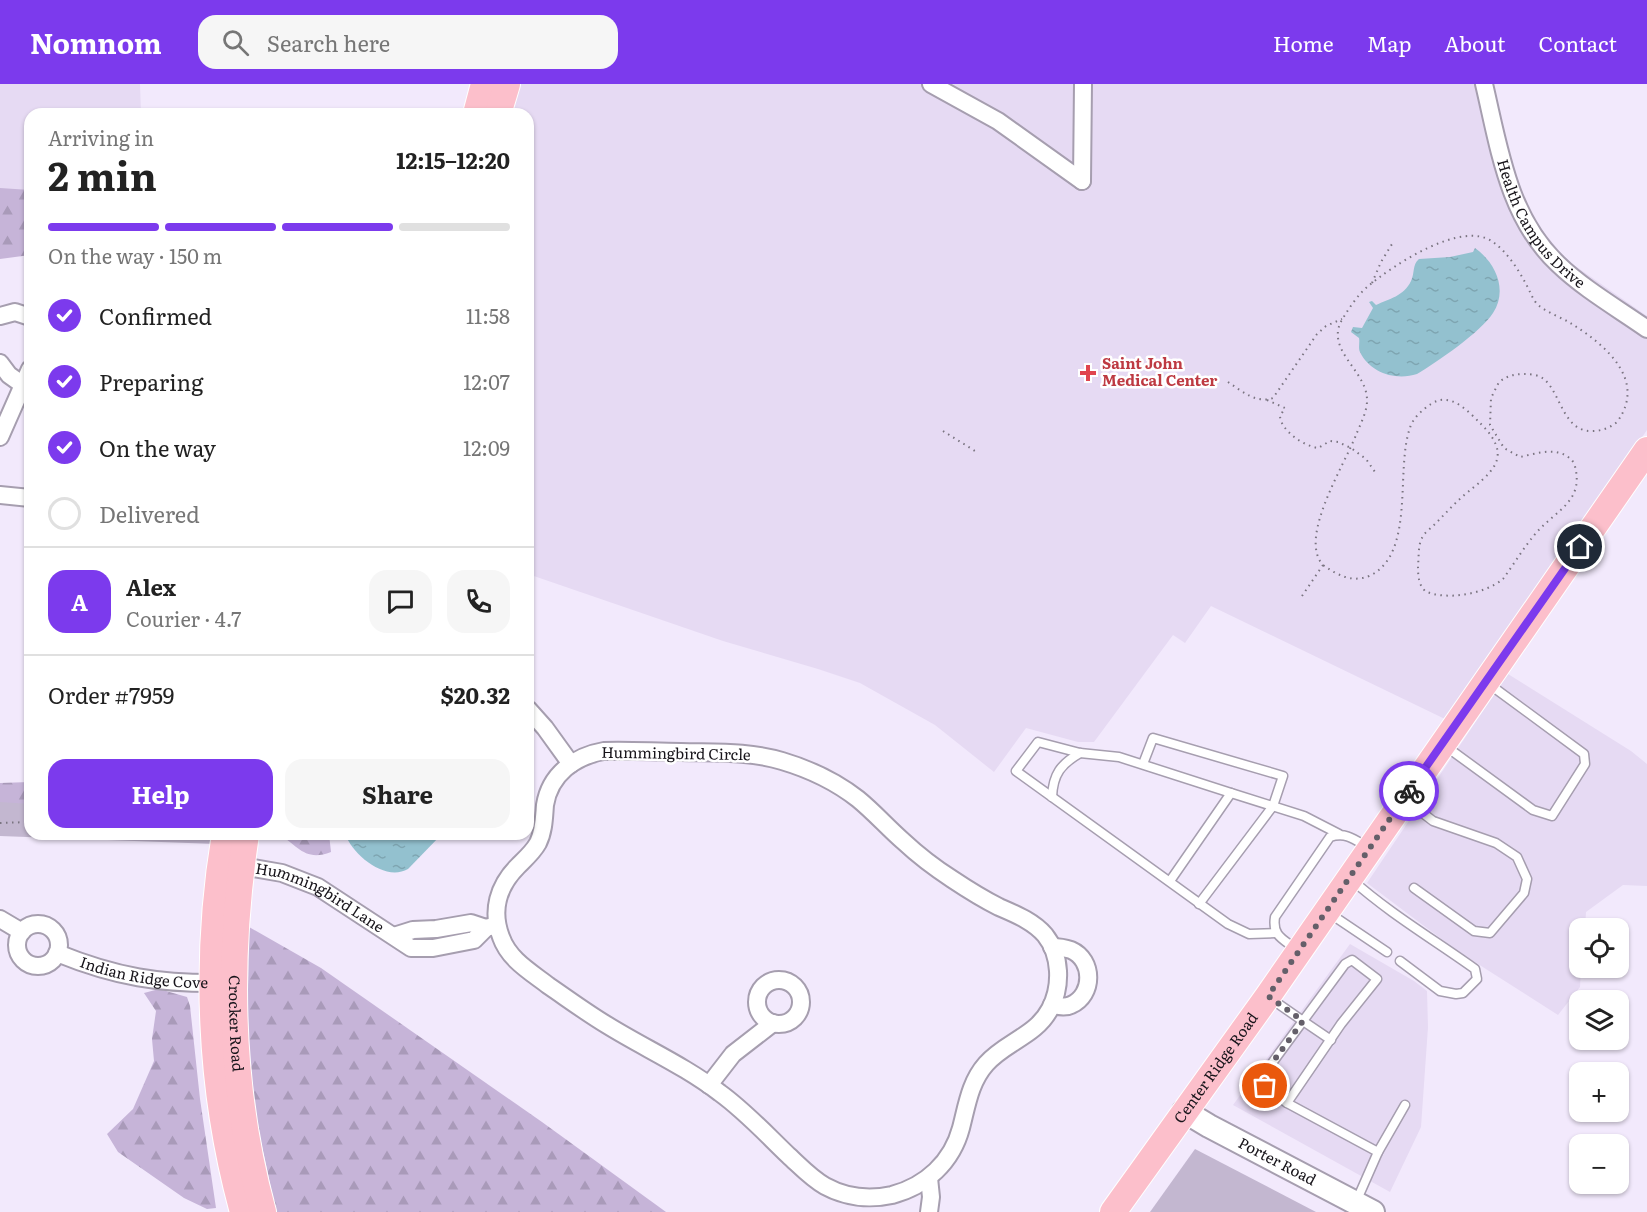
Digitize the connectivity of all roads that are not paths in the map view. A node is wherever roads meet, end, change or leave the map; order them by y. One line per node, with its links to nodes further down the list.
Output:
1 (484, 84): 6 (main road)
2 (507, 84): 7 (main road)
3 (932, 84): 4 (street)
4 (1083, 84)
5 (1484, 84): 10 (street, Health Campus Drive)
6 (478, 108)
7 (500, 108)
8 (24, 314): 9 (street)
9 (0, 316)
10 (1647, 329)
11 (0, 363): 12 (street)
12 (24, 377)
13 (24, 382): 14 (street)
14 (0, 437)
15 (1647, 450): 18 (main road, Center Ridge Road)
16 (0, 495): 17 (street)
17 (24, 497)
18 (1486, 682): 20 (main road, Center Ridge Road); 20 (lane)
19 (534, 716): 22 (street)
20 (1442, 744): 26 (main road, Center Ridge Road)
21 (1080, 753): 23 (lane); 25 (lane); 25 (lane)
22 (571, 764): 39 (street, Hummingbird Circle); 42 (street, Hummingbird Circle)
23 (1143, 764): 24 (lane); 27 (lane)
24 (1231, 793): 27 (lane); 34 (lane)
25 (1052, 797): 34 (lane)
26 (1404, 798): 31 (main road, Center Ridge Road); 35 (lane)
27 (1273, 806): 28 (lane); 36 (lane)
28 (1339, 834): 31 (lane); 41 (lane)
29 (224, 840): 47 (main road, Crocker Road)
30 (245, 840): 32 (main road, Crocker Road)
31 (1370, 849): 33 (main road, Center Ridge Road)
32 (241, 866): 39 (street, Hummingbird Lane); 47 (main road, Crocker Road)
33 (1350, 878): 37 (main road, Center Ridge Road); 46 (lane)
34 (1170, 881): 36 (lane)
35 (1414, 888)
36 (1199, 904): 41 (lane)
37 (1326, 911): 43 (main road, Center Ridge Road); 44 (lane)
38 (0, 919): 40 (street)
39 (491, 927): 53 (street, Hummingbird Circle)
40 (22, 932): 45 (street); 45 (street)
41 (1276, 933): 43 (lane)
42 (1052, 947): 49 (street, Hummingbird Circle); 49 (street, Hummingbird Circle)
43 (1298, 951): 48 (main road, Center Ridge Road)
44 (1387, 952)
45 (57, 953): 47 (street, Indian Ridge Cove)
46 (1400, 962)
47 (223, 983): 61 (main road, Crocker Road); 62 (main road, Crocker Road)
48 (1268, 996): 50 (lane); 56 (main road, Center Ridge Road)
49 (1052, 1005): 58 (street, Hummingbird Circle)
50 (1303, 1021): 52 (lane); 52 (lane); 54 (lane)
51 (773, 1023): 53 (street)
52 (1331, 1040): 54 (lane)
53 (709, 1085): 59 (street, Hummingbird Circle)
54 (1287, 1104): 57 (lane)
55 (1405, 1105): 57 (lane)
56 (1184, 1111): 60 (main road, Porter Road); 64 (main road, Center Ridge Road)
57 (1378, 1152): 60 (lane)
58 (929, 1178): 59 (street, Hummingbird Circle); 63 (street)
59 (870, 1205)
60 (1364, 1208)
61 (243, 1212)
62 (263, 1212)
63 (929, 1212)
64 (1113, 1212)

